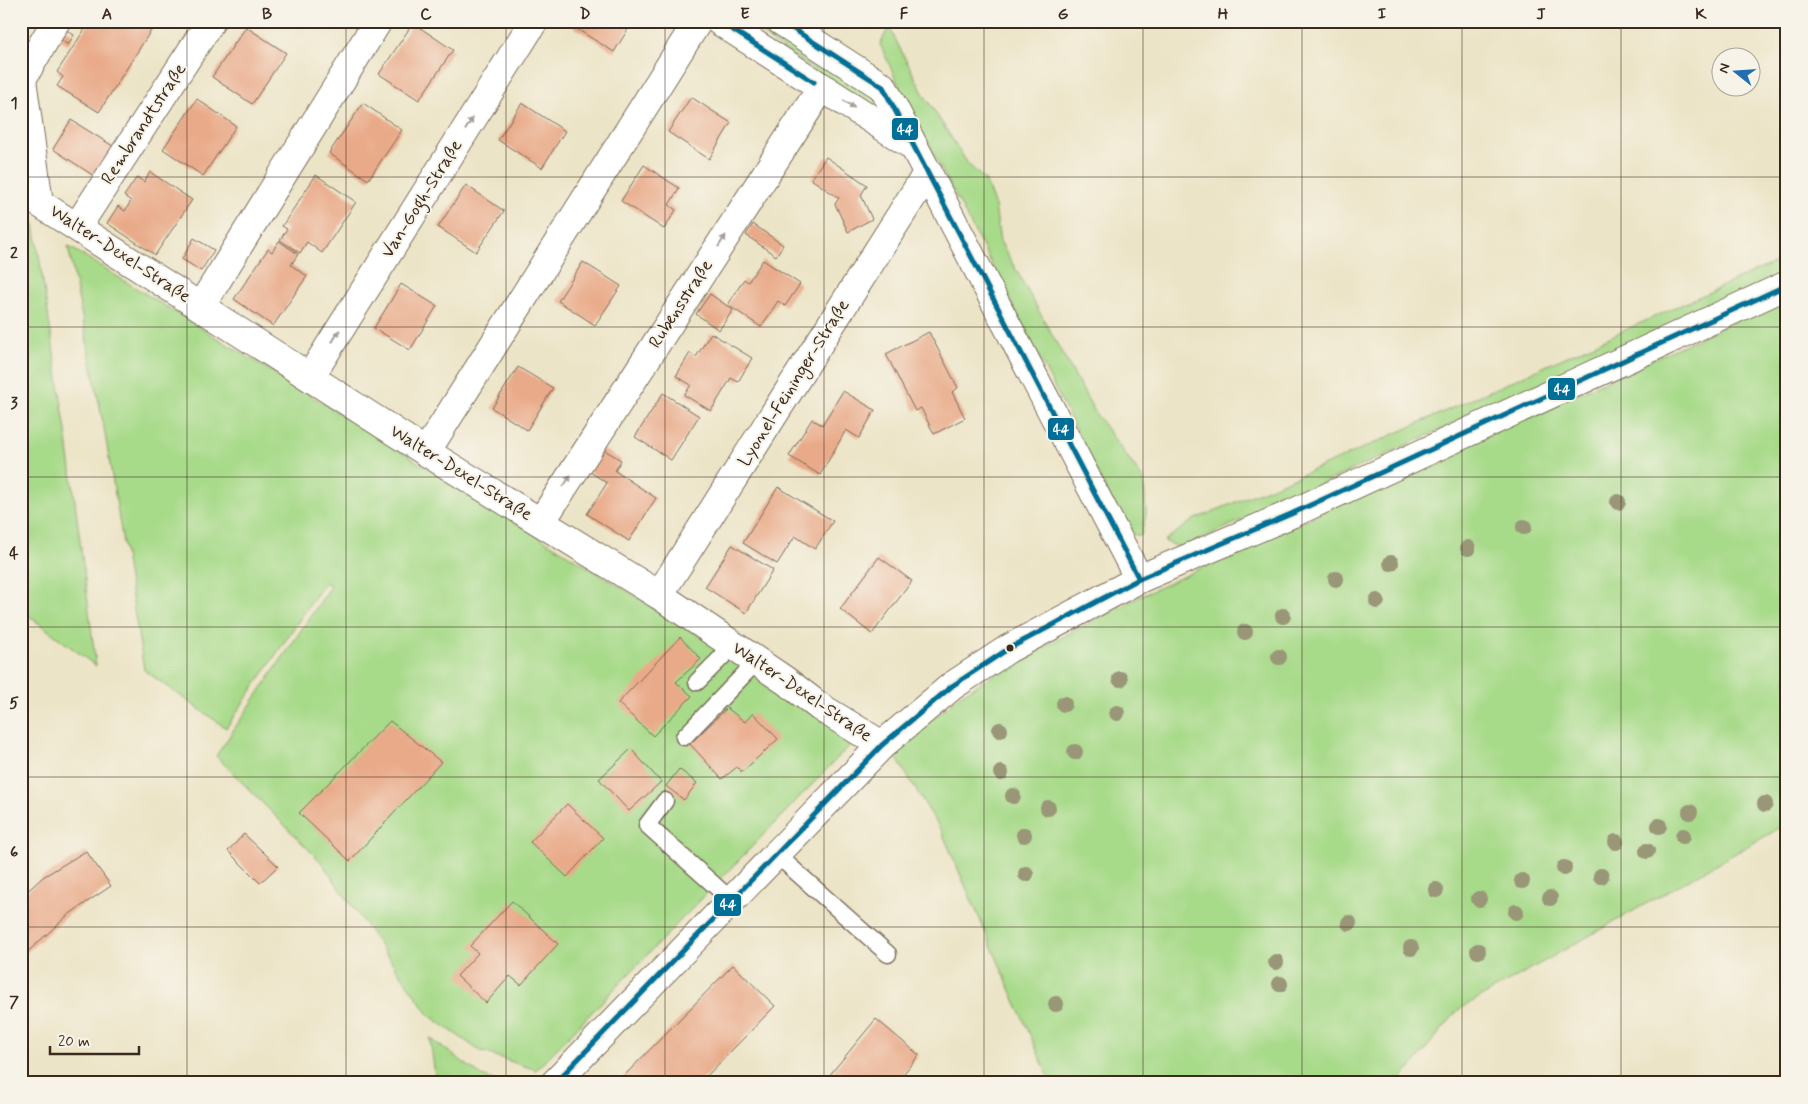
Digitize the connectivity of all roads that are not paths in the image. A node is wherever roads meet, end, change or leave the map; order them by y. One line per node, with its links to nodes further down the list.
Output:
1 (56, 21): 11 (street, Walter-Dexel-Straße)
2 (211, 21): 11 (street, Rembrandtstraße)
3 (378, 21): 13 (street)
4 (534, 21): 14 (street, Van-Gogh-Straße, one-way to 4)
5 (698, 21): 15 (street)
6 (719, 21): 8 (street)
7 (781, 21): 9 (street)
8 (822, 87): 9 (street, one-way to 9); 16 (street, Rubensstraße, one-way to 8)
9 (914, 147): 10 (street)
10 (928, 172): 17 (street); 18 (street, Lyonel-Feininger-Straße)
11 (77, 227): 13 (street, Walter-Dexel-Straße)
12 (1787, 285): 17 (street)
13 (201, 306): 14 (street, Walter-Dexel-Straße)
14 (310, 377): 15 (street, Walter-Dexel-Straße)
15 (426, 452): 16 (street, Walter-Dexel-Straße)
16 (540, 522): 18 (street, Walter-Dexel-Straße)
17 (1139, 579): 23 (street)
18 (659, 594): 19 (street, Walter-Dexel-Straße)
19 (734, 645): 20 (street, Walter-Dexel-Straße); 21 (lane)
20 (757, 661): 22 (lane); 23 (street, Walter-Dexel-Straße)
21 (697, 682)
22 (684, 737)
23 (882, 746): 25 (street)
24 (666, 801): 26 (lane)
25 (776, 854): 26 (street); 27 (lane)
26 (731, 900): 28 (street)
27 (888, 954)
28 (555, 1083)

